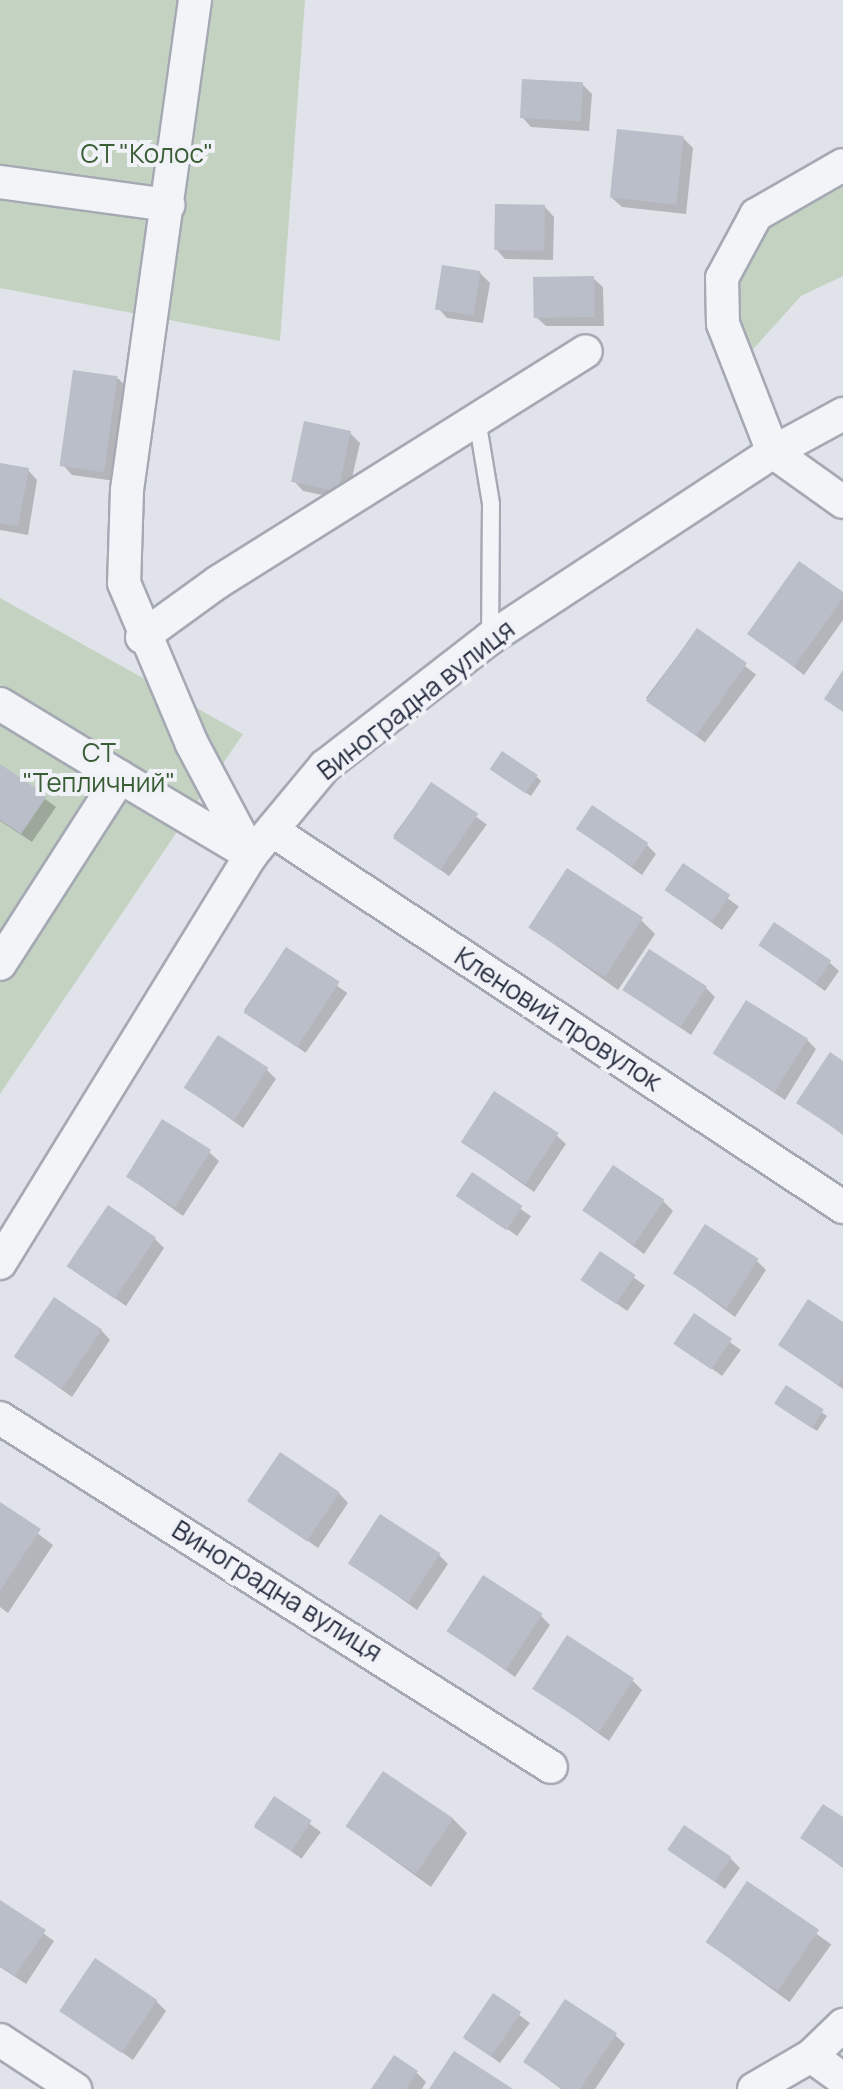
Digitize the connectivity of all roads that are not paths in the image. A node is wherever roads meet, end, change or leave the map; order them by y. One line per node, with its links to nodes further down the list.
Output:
1 (195, 0): 4 (street)
2 (843, 165): 8 (street)
3 (0, 182): 4 (street)
4 (168, 205): 10 (street)
5 (586, 351): 7 (street)
6 (843, 414): 8 (street, Виноградна вулиця)
7 (477, 419): 10 (street); 11 (lane)
8 (773, 452): 9 (street); 11 (street, Виноградна вулиця)
9 (843, 502)
10 (142, 637): 15 (street)
11 (490, 638): 14 (street, Виноградна вулиця)
12 (0, 704): 13 (street)
13 (120, 777): 15 (street); 16 (street)
14 (273, 831): 15 (street, Виноградна вулиця); 17 (street, Кленовий провулок)
15 (251, 855): 18 (street, Виноградна вулиця)
16 (0, 964)
17 (843, 1207)
18 (0, 1263)
19 (0, 1418): 20 (street, Виноградна вулиця)
20 (551, 1767)
21 (843, 2025): 23 (street)
22 (0, 2040): 25 (street)
23 (811, 2056): 24 (street); 26 (street)
24 (843, 2079)
25 (75, 2089)
26 (754, 2089)

